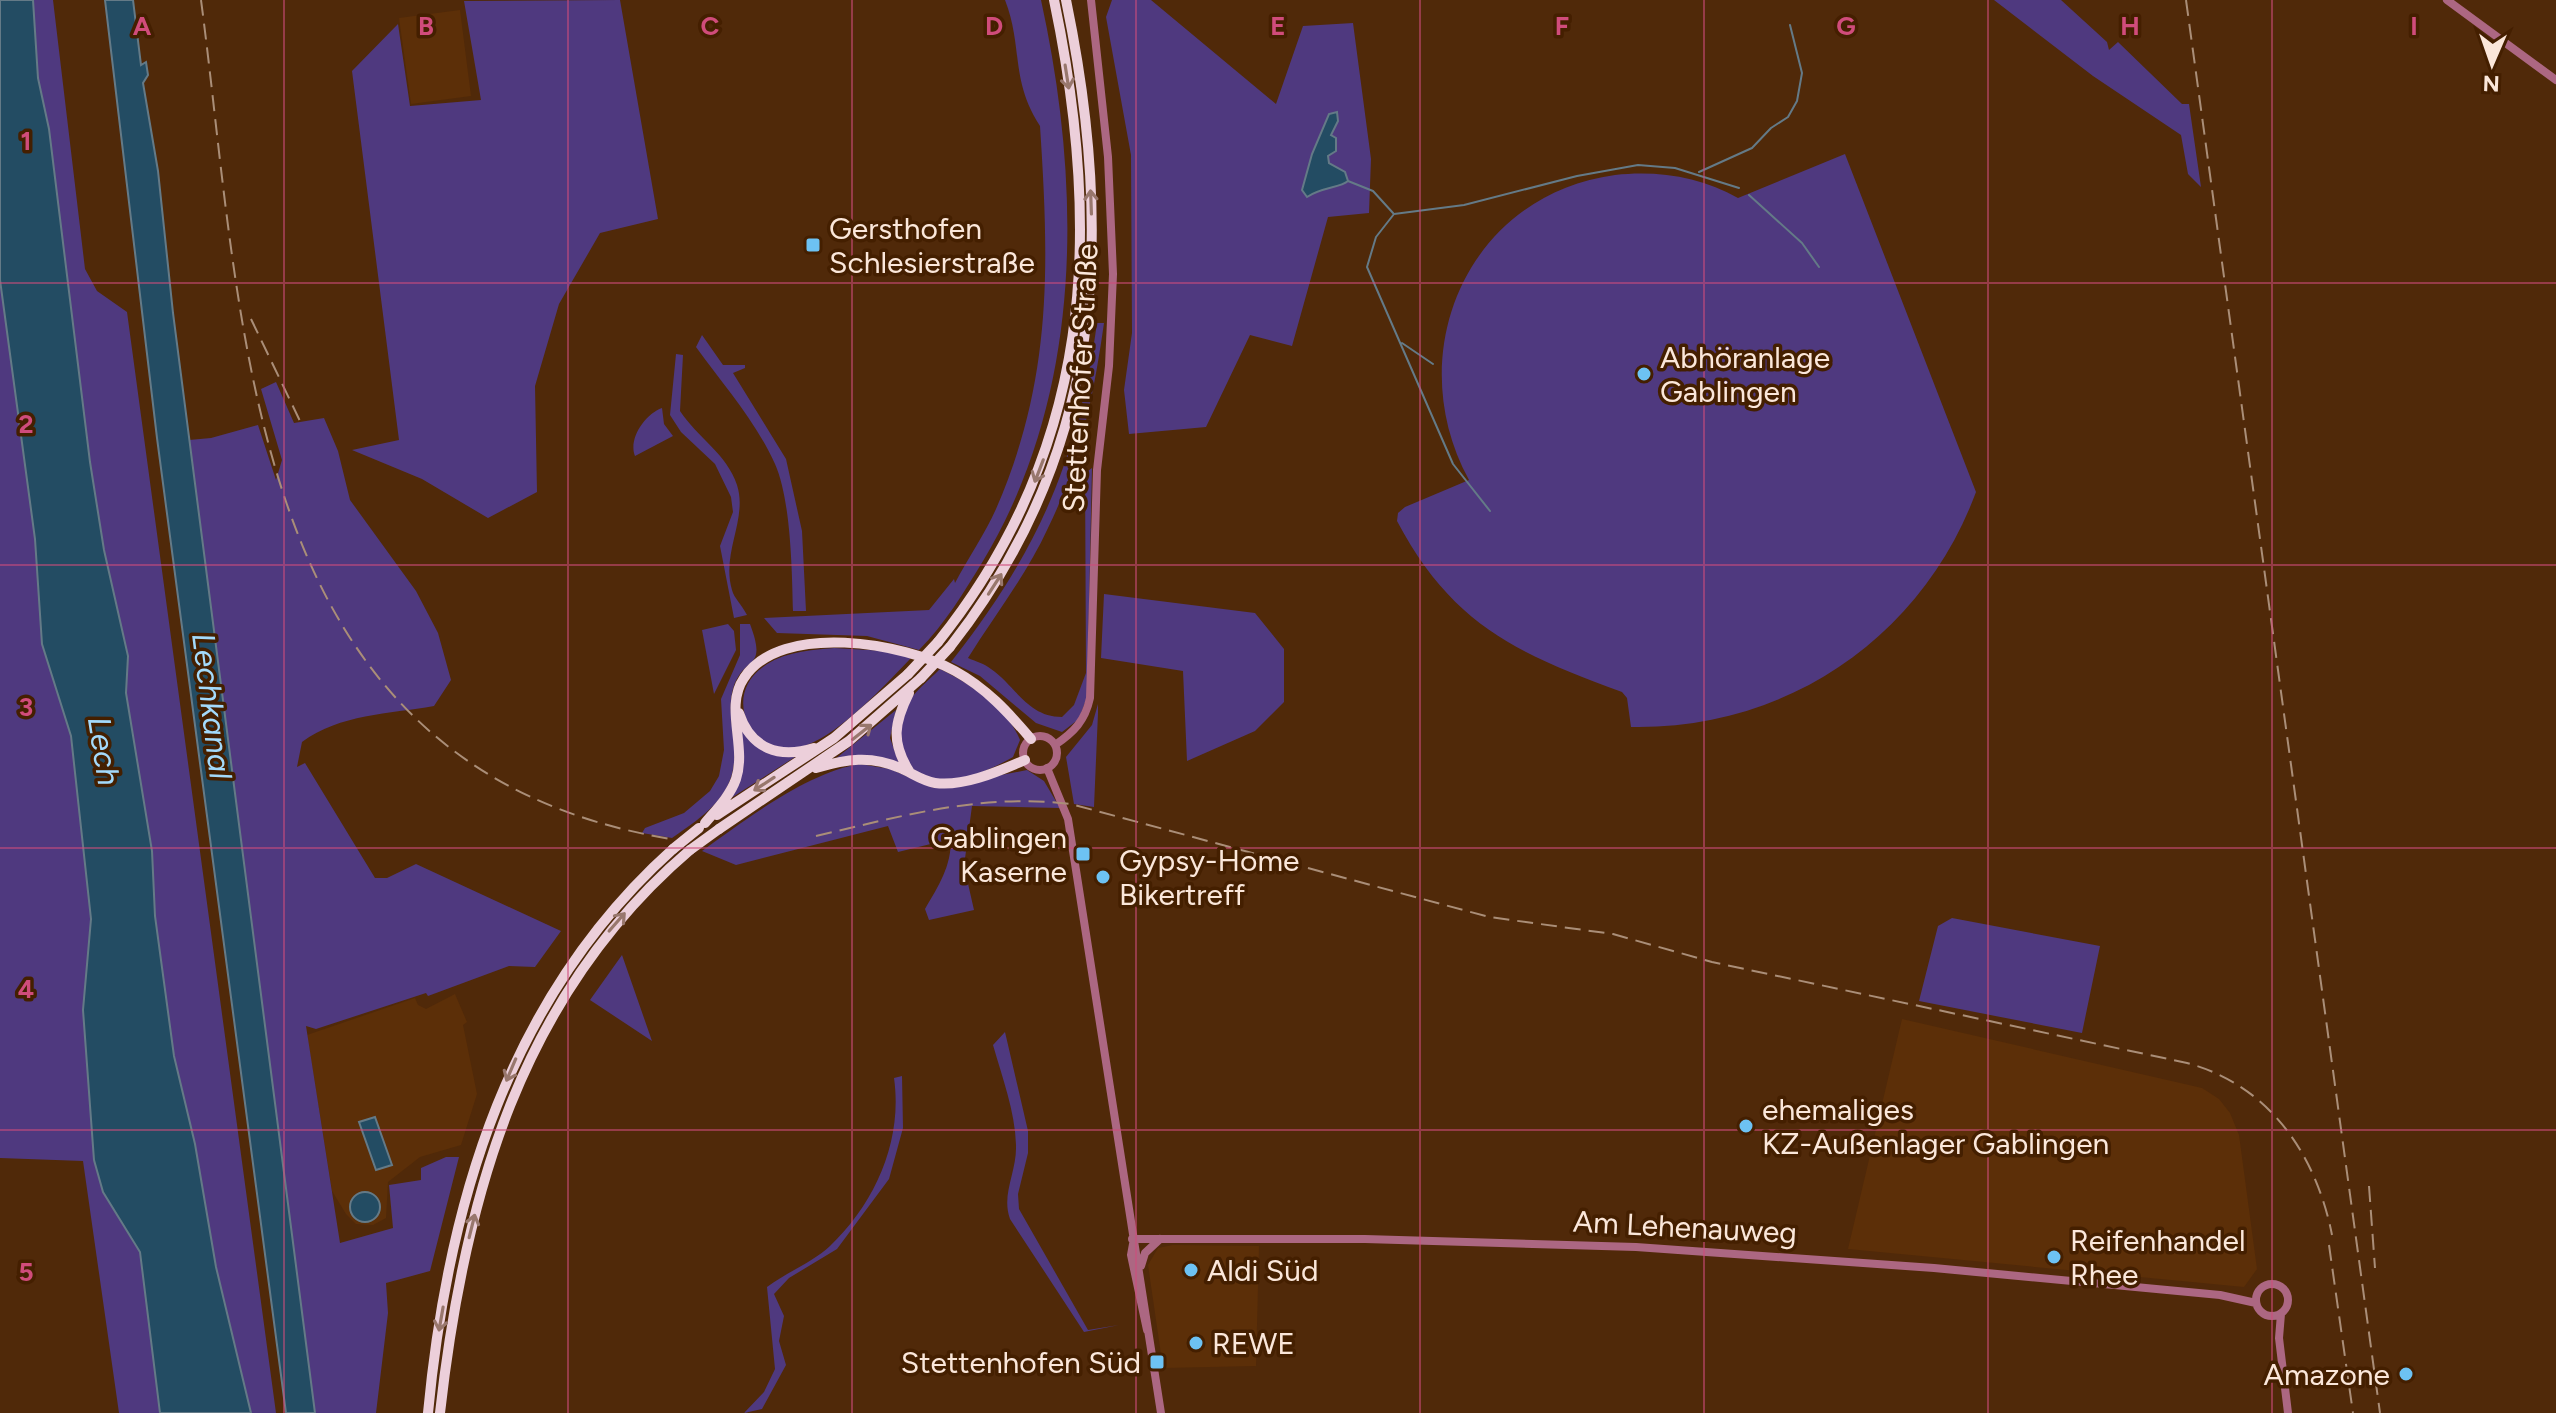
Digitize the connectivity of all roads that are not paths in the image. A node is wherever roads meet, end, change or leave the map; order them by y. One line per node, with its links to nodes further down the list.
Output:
1 (1054, 0): 9 (highway, one-way to 9, bridge)
2 (1068, 0): 6 (highway, one-way to 2, bridge)
3 (1091, 0): 10 (street, Stettenhofer Straße)
4 (2447, 0): 5 (street)
5 (2556, 80)
6 (913, 686): 13 (highway, one-way to 6); 14 (highway)
7 (736, 707): 8 (highway); 9 (highway); 15 (highway)
8 (1031, 739): 10 (street); 11 (street)
9 (824, 745): 15 (highway, one-way to 15)
10 (1055, 745): 12 (street)
11 (1025, 760): 12 (street); 14 (highway)
12 (1047, 768): 19 (street)
13 (806, 771): 14 (highway); 16 (highway, one-way to 13, bridge)
14 (910, 773)
15 (702, 826): 16 (highway, bridge)
16 (571, 972): 17 (highway)
17 (551, 1003): 28 (highway, one-way to 28); 29 (highway, one-way to 17)
18 (1162, 1237): 19 (street, Am Lehenauweg); 20 (street); 22 (street, Am Lehenauweg)
19 (1132, 1241): 20 (street); 26 (street)
20 (1140, 1270): 26 (street)
21 (2258, 1292): 22 (street); 23 (street); 24 (street)
22 (2234, 1297): 23 (street)
23 (2256, 1303): 25 (street)
24 (2281, 1314): 25 (street); 27 (street)
25 (2269, 1316): 27 (street)
26 (1148, 1330): 30 (street)
27 (2279, 1338): 31 (street)
28 (428, 1413)
29 (440, 1413)
30 (1161, 1413)
31 (2288, 1413)

